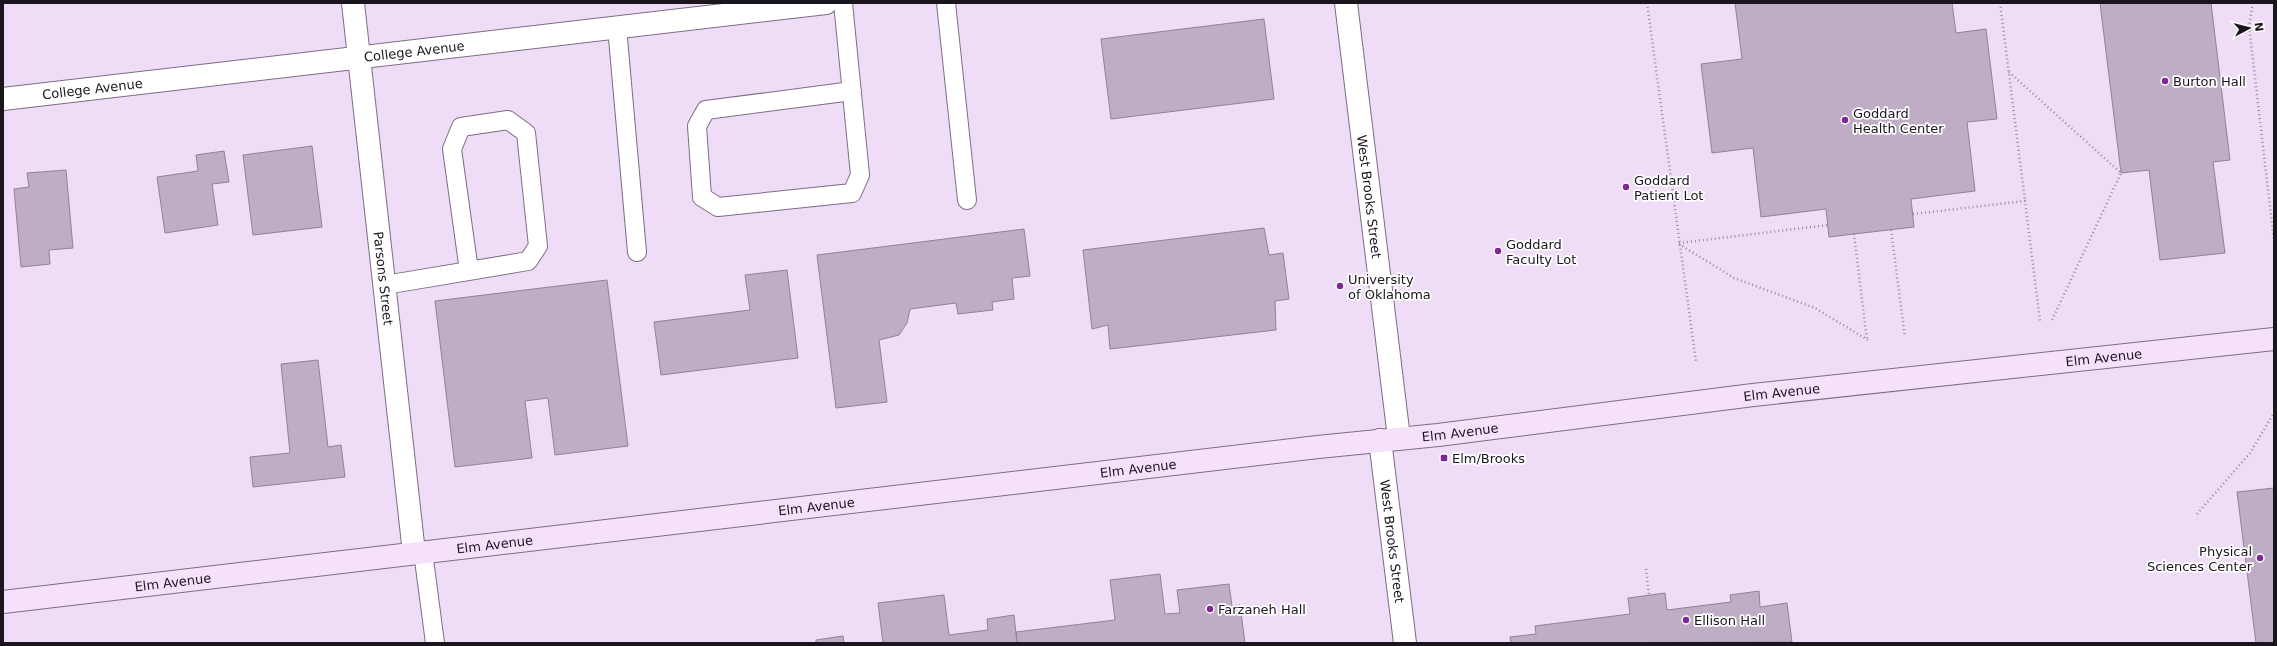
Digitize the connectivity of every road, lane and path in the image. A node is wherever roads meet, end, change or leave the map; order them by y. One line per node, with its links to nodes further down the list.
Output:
1 (353, 3): 10 (street, Parsons Street)
2 (826, 3): 9 (street, College Avenue)
3 (843, 3): 12 (lane)
4 (946, 3): 14 (lane)
5 (1346, 3): 31 (street, West Brooks Street)
6 (1647, 3): 21 (path)
7 (2000, 3): 11 (path)
8 (2253, 3): 20 (path)
9 (617, 27): 10 (street, College Avenue); 22 (lane)
10 (360, 57): 13 (street, College Avenue); 24 (street, Parsons Street)
11 (2009, 72): 15 (path); 25 (path)
12 (852, 91): 12 (lane)
13 (3, 99)
14 (967, 200)
15 (2025, 202): 16 (path); 26 (path)
16 (1913, 214)
17 (1828, 225): 21 (path)
18 (1891, 230): 27 (path)
19 (1854, 234): 21 (path)
20 (2274, 241)
21 (1679, 244): 29 (path)
22 (637, 252)
23 (469, 271): 23 (lane); 24 (lane)
24 (385, 285): 33 (street, Parsons Street)
25 (2052, 320)
26 (2040, 321)
27 (1905, 337)
28 (2274, 339): 31 (street, Elm Avenue)
29 (1696, 362)
30 (2274, 413): 32 (path)
31 (1390, 439): 33 (street, Elm Avenue); 38 (street, West Brooks Street)
32 (2197, 514)
33 (419, 552): 36 (street, Elm Avenue); 37 (lane)
34 (1646, 569): 35 (path)
35 (1649, 596)
36 (3, 602)
37 (436, 643)
38 (1405, 643)

